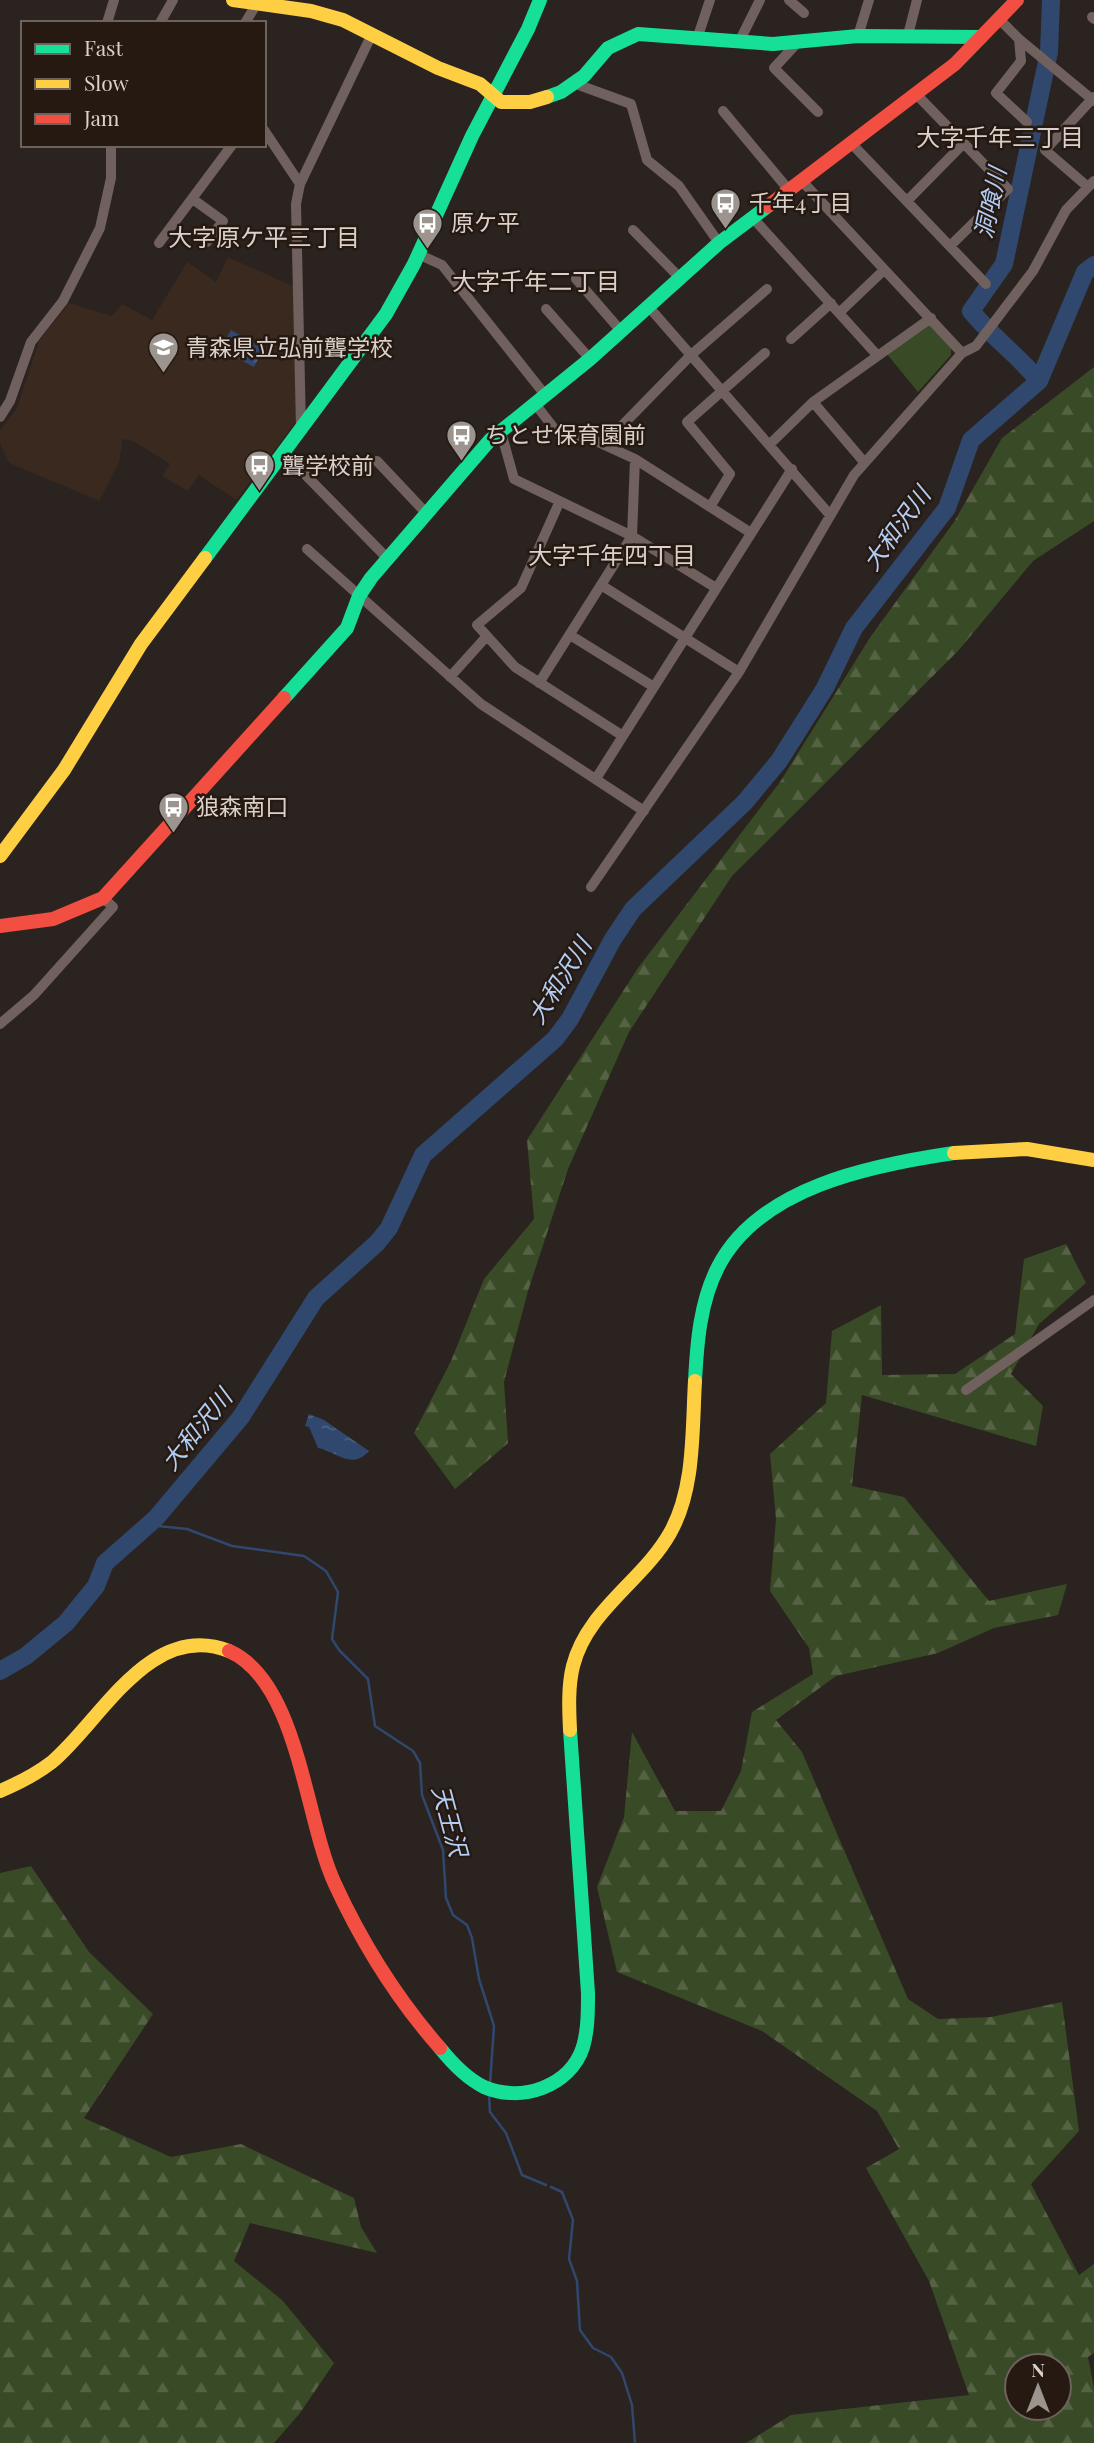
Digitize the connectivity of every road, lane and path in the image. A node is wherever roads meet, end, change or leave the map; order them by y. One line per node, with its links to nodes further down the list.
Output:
1 (114, 0): 15 (street)
2 (173, 0): 16 (street)
3 (233, 0): 11 (street)
4 (540, 0): 27 (street)
5 (710, 0): 22 (street)
6 (760, 0): 24 (street)
7 (789, 0): 13 (street)
8 (869, 0): 20 (street)
9 (917, 0): 19 (street)
10 (1017, 0): 14 (street)
11 (258, 3): 12 (street); 17 (street)
12 (296, 5): 18 (street)
13 (804, 13)
14 (999, 19): 21 (street); 23 (street)
15 (108, 21)
16 (161, 21)
17 (246, 21)
18 (372, 34): 27 (street); 39 (street)
19 (908, 35): 20 (street); 21 (street)
20 (858, 36): 25 (street)
21 (981, 37): 28 (street)
22 (697, 39): 24 (street); 26 (street)
23 (1019, 39): 29 (street); 32 (street)
24 (739, 42): 25 (street)
25 (798, 42): 31 (street)
26 (576, 84): 27 (street); 48 (street)
27 (492, 94): 50 (street)
28 (917, 95): 34 (street); 35 (street)
29 (1093, 99): 40 (street)
30 (723, 111): 41 (street)
31 (818, 112)
32 (1027, 122)
33 (266, 133): 39 (street)
34 (851, 143): 38 (street); 43 (street)
35 (963, 144): 43 (street); 49 (street)
36 (111, 147): 71 (street)
37 (231, 147): 42 (street)
38 (801, 180): 41 (street); 51 (street)
39 (300, 184): 72 (street)
40 (1091, 184): 64 (street)
41 (788, 190): 44 (street)
42 (194, 200): 46 (street); 47 (street)
43 (907, 201): 49 (street)
44 (752, 217): 48 (street); 56 (street)
45 (633, 230): 52 (street)
46 (207, 242)
47 (159, 243)
48 (719, 243): 52 (street)
49 (950, 246): 54 (street)
50 (420, 255): 69 (street); 72 (street)
51 (884, 270): 59 (street); 60 (street)
52 (679, 277): 57 (street)
53 (576, 279): 61 (street)
54 (986, 284)
55 (768, 289): 65 (street)
56 (831, 303): 59 (street); 62 (street)
57 (648, 306): 61 (street); 65 (street)
58 (545, 309): 67 (street)
59 (840, 312): 66 (street)
60 (931, 318): 64 (street); 66 (street)
61 (621, 331): 67 (street)
62 (791, 339)
63 (765, 353): 68 (street)
64 (962, 353): 79 (street)
65 (691, 355): 68 (street); 74 (street)
66 (877, 355): 70 (street)
67 (590, 359): 69 (street)
68 (722, 390): 75 (street); 82 (street)
69 (541, 400): 73 (street); 74 (street)
70 (813, 402): 75 (street); 79 (street)
71 (0, 417)
72 (301, 428): 76 (street)
73 (501, 432): 81 (street); 83 (street)
74 (604, 444): 77 (street)
75 (770, 444): 80 (street)
76 (282, 451): 88 (street); 102 (street)
77 (635, 459): 82 (street); 86 (street)
78 (377, 461): 83 (street)
79 (864, 462): 84 (street)
80 (792, 469): 84 (street); 85 (street)
81 (559, 503): 86 (street); 93 (street)
82 (710, 506): 85 (street)
83 (426, 513): 88 (street)
84 (830, 515): 95 (street)
85 (751, 533): 90 (street)
86 (632, 536): 89 (street); 90 (street)
87 (307, 549): 91 (street)
88 (388, 559): 91 (street)
89 (601, 585): 92 (street); 94 (street)
90 (716, 588): 94 (street)
91 (359, 596): 96 (street); 104 (street)
92 (570, 635): 97 (street); 98 (street)
93 (487, 636): 96 (street); 97 (street)
94 (685, 638): 95 (street); 98 (street)
95 (739, 672): 101 (street)
96 (450, 677): 100 (street)
97 (539, 683): 99 (street)
98 (654, 687): 99 (street)
99 (623, 736): 100 (street)
100 (597, 778): 101 (street)
101 (644, 811): 103 (street)
102 (0, 856)
103 (591, 887)
104 (103, 898): 105 (street); 106 (street)
105 (0, 926)
106 (0, 1024)
107 (1094, 1160): 110 (street)
108 (1094, 1300): 109 (street)
109 (966, 1390)
110 (0, 1791)

